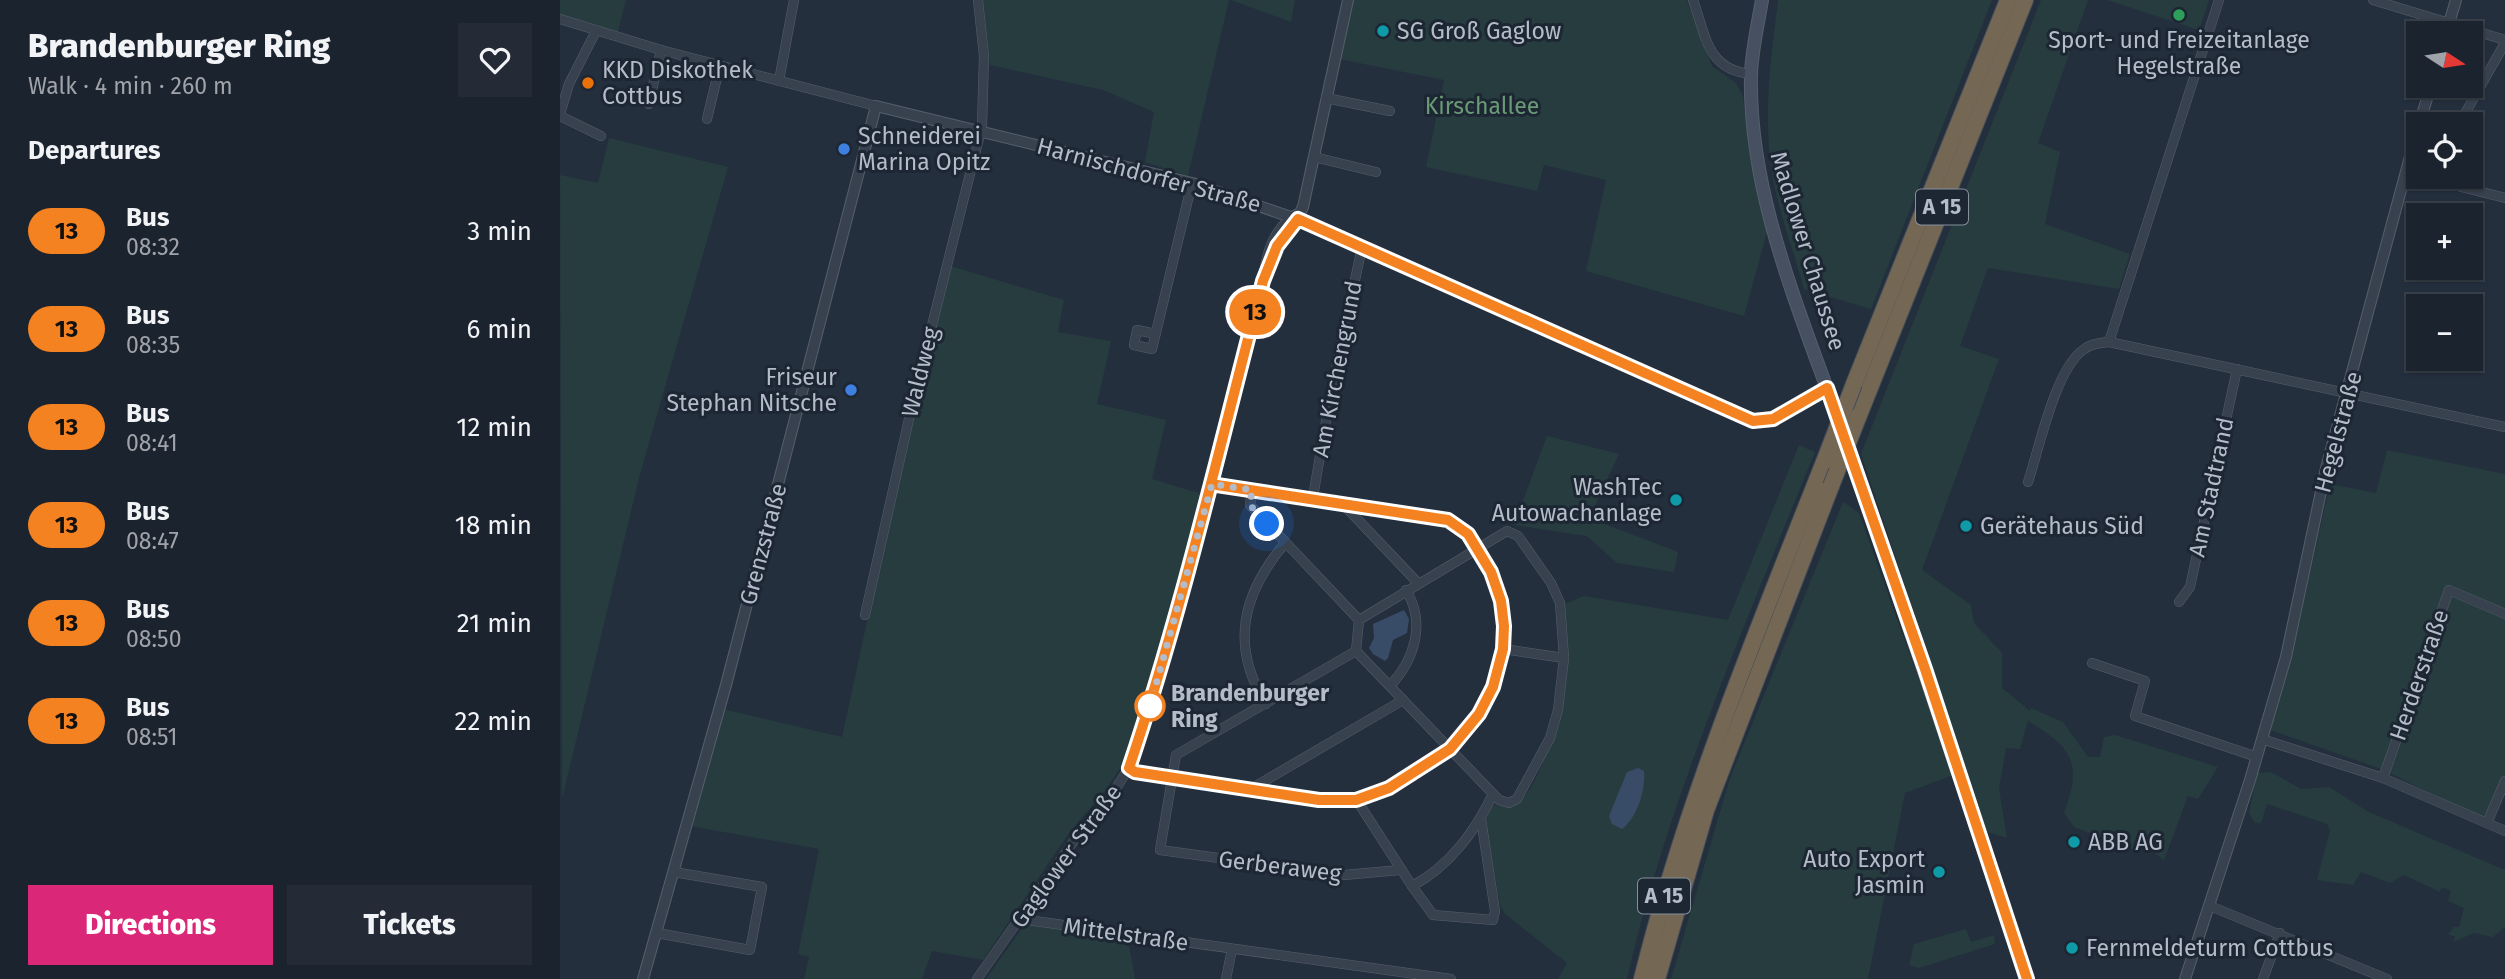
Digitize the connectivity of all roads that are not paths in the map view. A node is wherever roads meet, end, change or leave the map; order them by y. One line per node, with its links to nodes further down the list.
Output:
1 (794, 0): 20 (street)
2 (978, 0): 29 (street, Waldweg)
3 (1348, 0): 22 (street)
4 (1693, 0): 19 (street)
5 (1762, 0): 19 (main road, Madlower Chaussee)
6 (2008, 0): 91 (highway, A 15, bridge)
7 (2025, 0): 92 (highway, A 15, bridge)
8 (2219, 0): 41 (street)
9 (2374, 0): 12 (street)
10 (2456, 0): 13 (street)
11 (560, 19): 14 (street, Harnischdorfer Straße)
12 (2427, 21)
13 (2449, 21)
14 (596, 31): 17 (street, Harnischdorfer Straße); 21 (street)
15 (2483, 36): 16 (street)
16 (2505, 41): 26 (street)
17 (661, 50): 18 (street, Harnischdorfer Straße); 23 (street)
18 (720, 65): 20 (street, Harnischdorfer Straße); 28 (street)
19 (1751, 74): 43 (main road, Madlower Chaussee)
20 (779, 81): 24 (street, Harnischdorfer Straße)
21 (564, 83): 27 (street)
22 (1326, 98): 25 (street); 31 (street)
23 (649, 104)
24 (876, 106): 29 (street, Harnischdorfer Straße); 80 (street, Grenzstraße)
25 (1391, 111)
26 (2466, 112)
27 (560, 115): 30 (street)
28 (707, 119)
29 (980, 130): 35 (street, Harnischdorfer Straße); 57 (street, Waldweg)
30 (601, 136)
31 (1314, 157): 33 (street); 38 (street)
32 (2406, 169): 34 (street, Hegelstraße)
33 (1376, 172)
34 (2405, 172): 44 (street, Hegelstraße)
35 (1192, 183): 38 (street, Harnischdorfer Straße); 40 (street)
36 (2470, 189): 37 (street)
37 (2505, 198)
38 (1298, 215): 39 (street, Harnischdorfer Straße); 47 (street, Gaglower Straße)
39 (1362, 247): 43 (street, Harnischdorfer Straße); 49 (street, Am Kirchengrund)
40 (1156, 334)
41 (2109, 342): 42 (street); 46 (street)
42 (2236, 369): 44 (street); 55 (street, Am Stadtrand)
43 (1827, 388): 93 (main road, Madlower Chaussee)
44 (2348, 393): 45 (street); 66 (street, Hegelstraße)
45 (2505, 427)
46 (2028, 482)
47 (1212, 484): 48 (street); 69 (street, Gaglower Straße)
48 (1252, 490): 50 (street); 51 (street)
49 (1314, 491)
50 (1342, 503): 52 (street); 53 (street)
51 (1285, 543): 58 (street); 65 (street)
52 (1478, 548): 53 (street); 59 (street); 61 (street)
53 (1418, 583): 54 (street)
54 (1406, 590): 58 (street); 63 (street)
55 (2179, 602)
56 (2505, 614): 71 (street, Herderstraße)
57 (865, 615)
58 (1359, 620): 60 (street)
59 (1503, 649): 61 (street); 67 (street)
60 (1356, 651): 63 (street); 65 (street)
61 (1564, 658): 74 (street)
62 (2092, 663): 68 (street)
63 (1390, 686): 64 (street)
64 (1403, 700): 67 (street); 73 (street)
65 (1266, 704): 70 (street)
66 (2262, 738): 68 (street, Hegelstraße); 71 (street)
67 (1450, 749): 74 (street); 75 (street)
68 (2257, 757): 82 (street, Hegelstraße)
69 (1129, 768): 70 (street); 83 (street, Gaglower Straße)
70 (1171, 778): 73 (street); 79 (street, Gerberaweg)
71 (2383, 778): 77 (street)
72 (2505, 781): 77 (street)
73 (1249, 790): 75 (street)
74 (1493, 794): 76 (street)
75 (1356, 800): 79 (street)
76 (1481, 820): 81 (street); 81 (street)
77 (2487, 823): 78 (street)
78 (2505, 831)
79 (1400, 870): 81 (street)
80 (674, 872): 84 (street, Grenzstraße); 84 (street)
81 (1412, 886)
82 (2210, 905): 85 (street); 94 (street, Hegelstraße)
83 (1020, 919): 86 (street, Mittelstraße); 88 (street, Gaglower Straße)
84 (657, 933): 87 (street, Grenzstraße)
85 (2280, 933): 95 (street); 96 (street)
86 (1233, 949): 89 (street); 90 (street, Mittelstraße)
87 (643, 979)
88 (977, 979)
89 (1226, 979)
90 (1451, 979)
91 (1642, 979)
92 (1657, 979)
93 (2027, 979)
94 (2185, 979)
95 (2263, 979)
96 (2387, 979)

